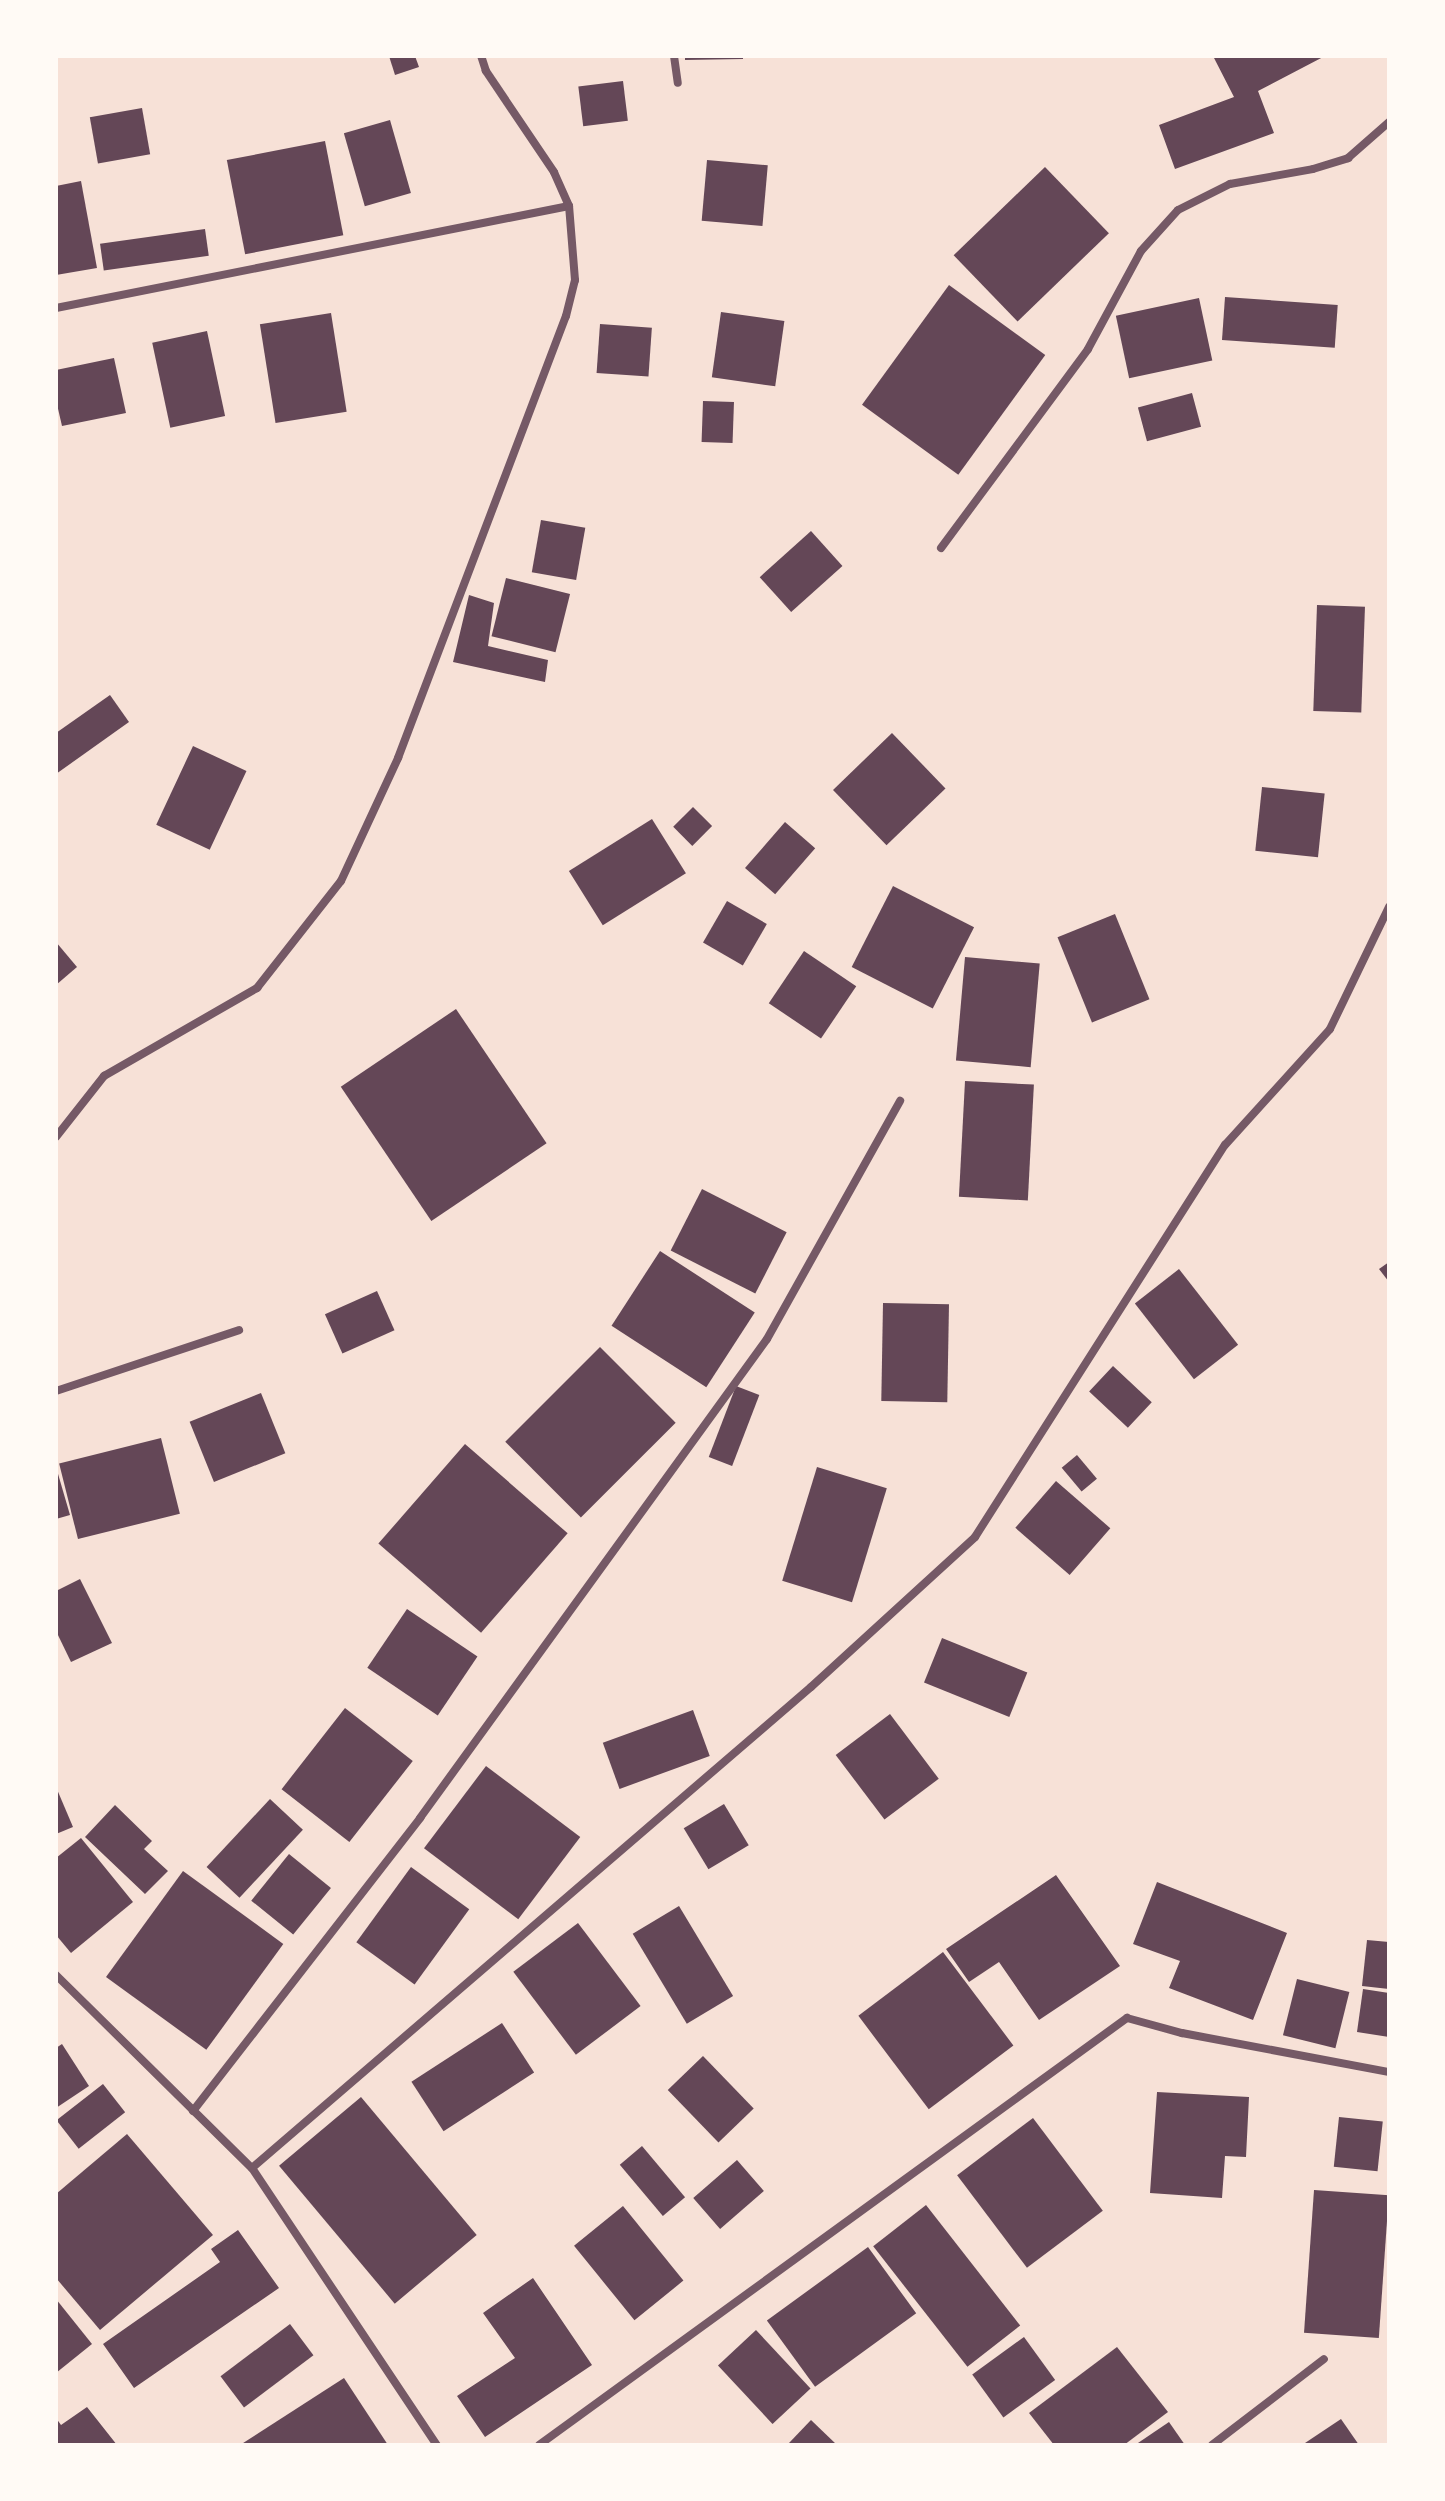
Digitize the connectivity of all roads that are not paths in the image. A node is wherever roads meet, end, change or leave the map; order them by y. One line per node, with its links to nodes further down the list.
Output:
1 (481, 56): 5 (street)
2 (674, 56): 3 (street)
3 (678, 83)
4 (1389, 122): 7 (street)
5 (569, 206): 6 (street); 10 (street)
6 (56, 308)
7 (941, 548)
8 (1389, 907): 16 (street)
9 (900, 1101): 15 (street)
10 (56, 1137)
11 (239, 1330): 12 (street)
12 (56, 1391)
13 (56, 1975): 15 (street)
14 (1389, 2072): 19 (street)
15 (193, 2111): 16 (street)
16 (252, 2168): 18 (street)
17 (1324, 2359): 20 (street)
18 (437, 2445)
19 (539, 2445)
20 (1212, 2445)

